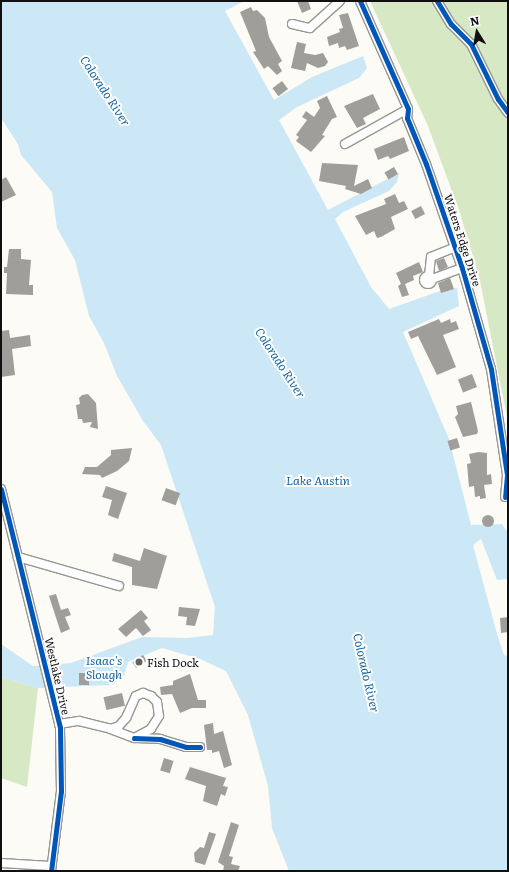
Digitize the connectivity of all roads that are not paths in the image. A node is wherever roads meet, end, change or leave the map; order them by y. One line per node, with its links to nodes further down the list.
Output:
1 (340, 1): 4 (street)
2 (360, 1): 5 (street, Waters Edge Drive)
3 (437, 1): 6 (street)
4 (292, 24)
5 (408, 109): 7 (street); 8 (street, Waters Edge Drive)
6 (508, 113)
7 (345, 144)
8 (456, 247): 9 (street, Waters Edge Drive); 9 (street)
9 (462, 268): 11 (street, Waters Edge Drive)
10 (1, 489): 12 (street, Westlake Drive)
11 (505, 498)
12 (18, 557): 13 (street); 14 (street, Westlake Drive)
13 (119, 586)
14 (59, 724): 15 (street); 19 (street, Westlake Drive)
15 (110, 729): 16 (street); 16 (street)
16 (134, 738): 17 (street)
17 (200, 747)
18 (1, 863): 19 (street)
19 (51, 869)

